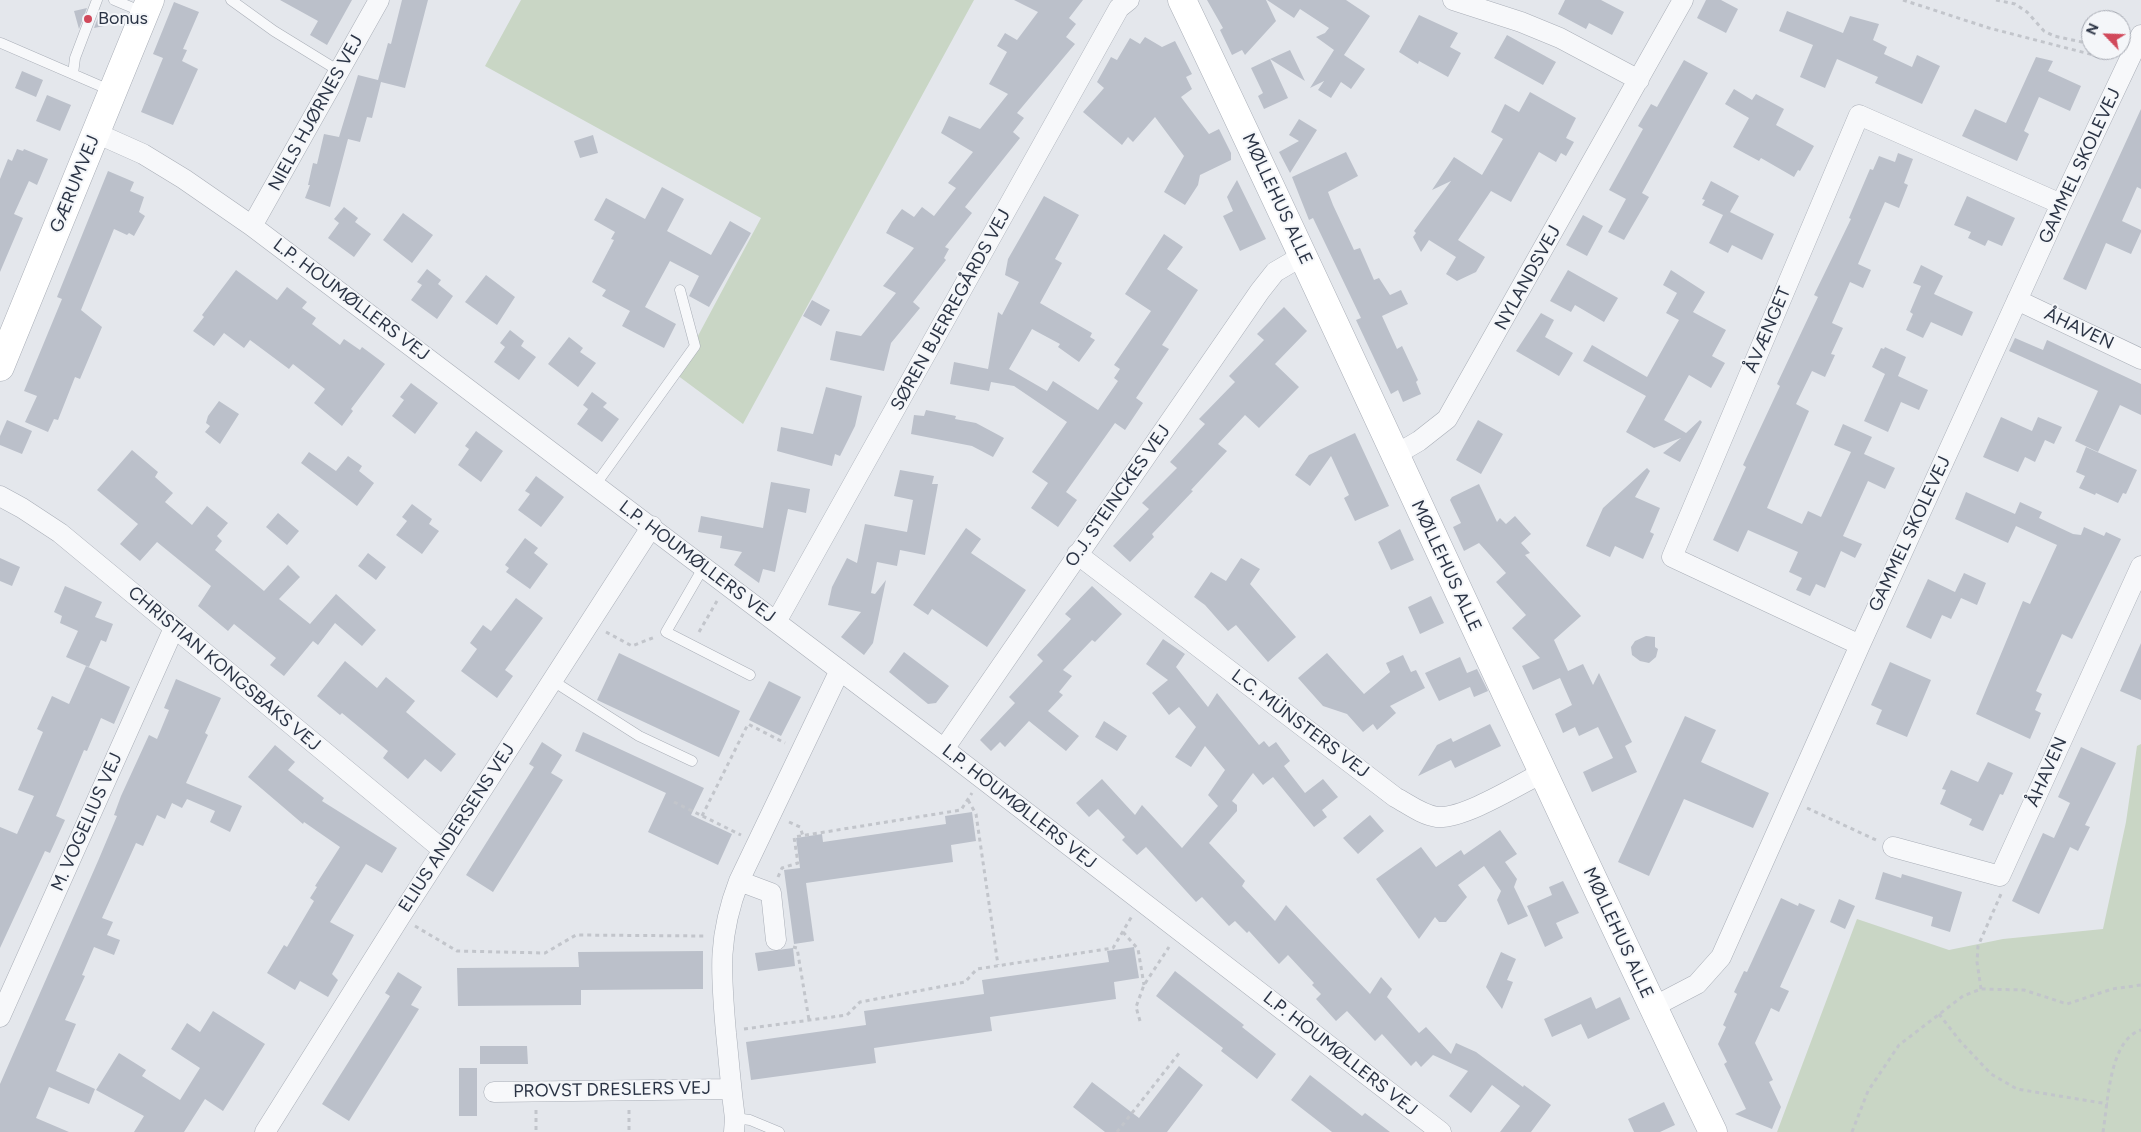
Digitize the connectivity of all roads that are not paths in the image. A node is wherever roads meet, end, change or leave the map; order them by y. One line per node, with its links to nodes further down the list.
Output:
1 (97, 0): 13 (lane)
2 (114, 0): 9 (lane)
3 (380, 0): 12 (street, NIELS HJØRNES VEJ)
4 (1129, 0): 31 (street, SØREN BJERREGÅRDS VEJ)
5 (1182, 0): 19 (street, MØLLEHUS ALLE)
6 (1453, 0): 14 (street)
7 (1683, 0): 14 (street, NYLANDSVEJ)
8 (235, 1): 12 (lane)
9 (147, 7): 15 (street, GÆRUMVEJ)
10 (2141, 35): 17 (street, GAMMEL SKOLEVEJ)
11 (1, 43): 13 (lane)
12 (339, 71): 18 (street, NIELS HJØRNES VEJ)
13 (73, 74): 15 (lane)
14 (1638, 80): 24 (street, NYLANDSVEJ)
15 (113, 92): 16 (street, GÆRUMVEJ)
16 (96, 133): 18 (street, L.P. HOUMØLLERS VEJ); 23 (street, GÆRUMVEJ)
17 (2060, 204): 21 (street, GAMMEL SKOLEVEJ); 33 (street, ÅVÆNGET)
18 (252, 226): 25 (street, L.P. HOUMØLLERS VEJ)
19 (1304, 256): 24 (street, MØLLEHUS ALLE); 28 (street, O.J. STEINCKES VEJ)
20 (680, 290): 25 (lane)
21 (2017, 300): 22 (street, ÅHAVEN); 33 (street, GAMMEL SKOLEVEJ)
22 (2141, 359)
23 (0, 367)
24 (1395, 455): 39 (street, MØLLEHUS ALLE)
25 (596, 484): 27 (street, L.P. HOUMØLLERS VEJ)
26 (0, 496): 32 (street, CHRISTIAN KONGSBAKS VEJ)
27 (652, 526): 30 (street, L.P. HOUMØLLERS VEJ); 36 (street, ELIUS ANDERSENS VEJ)
28 (1077, 554): 37 (street, O.J. STEINCKES VEJ); 39 (street, L.C. MÜNSTERS VEJ)
29 (2141, 566): 40 (street, ÅHAVEN)
30 (703, 568): 31 (street, L.P. HOUMØLLERS VEJ); 35 (lane)
31 (776, 622): 34 (street, L.P. HOUMØLLERS VEJ)
32 (174, 628): 41 (street, CHRISTIAN KONGSBAKS VEJ); 45 (street, M. VOGELIUS VEJ)
33 (1860, 645): 44 (street, GAMMEL SKOLEVEJ)
34 (840, 670): 37 (street, L.P. HOUMØLLERS VEJ); 42 (street, PROVST DRESLERS VEJ)
35 (750, 675)
36 (553, 682): 38 (lane); 41 (street, ELIUS ANDERSENS VEJ)
37 (944, 749): 51 (street, L.P. HOUMØLLERS VEJ)
38 (692, 761)
39 (1542, 773): 44 (street, MØLLEHUS ALLE)
40 (1893, 847)
41 (443, 850): 49 (street, ELIUS ANDERSENS VEJ)
42 (738, 881): 43 (street); 46 (street, PROVST DRESLERS VEJ)
43 (776, 940)
44 (1653, 1007): 52 (street, MØLLEHUS ALLE)
45 (0, 1017)
46 (731, 1089): 47 (street, PROVST DRESLERS VEJ); 48 (street, PROVST DRESLERS VEJ)
47 (494, 1092)
48 (734, 1125): 50 (lane, PROVST DRESLERS VEJ)
49 (265, 1132)
50 (778, 1132)
51 (1441, 1132)
52 (1713, 1132)

